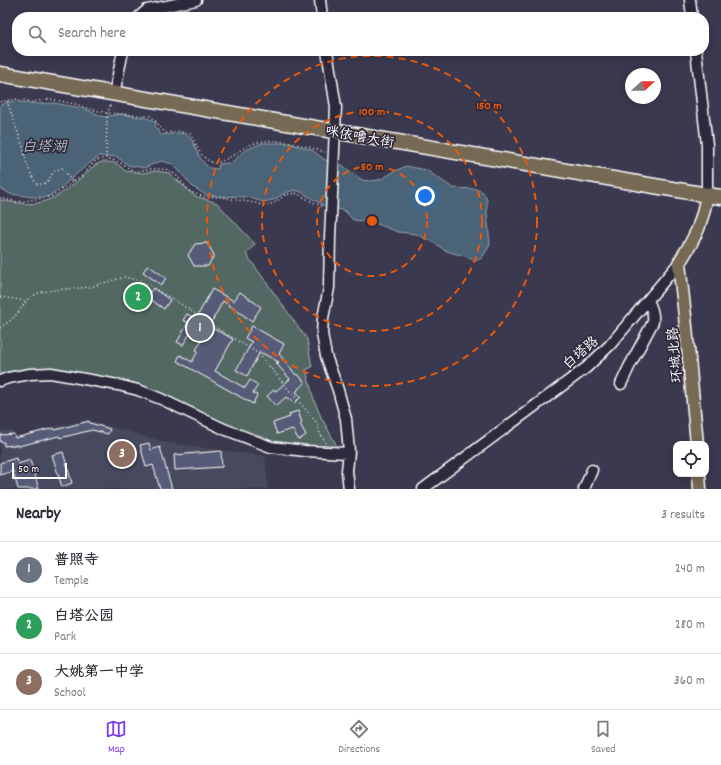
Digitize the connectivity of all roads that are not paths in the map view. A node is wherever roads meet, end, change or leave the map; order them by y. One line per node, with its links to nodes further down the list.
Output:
1 (196, 0): 4 (street)
2 (320, 0): 5 (street)
3 (690, 0): 6 (street)
4 (144, 12)
5 (321, 12)
6 (691, 12)
7 (123, 56): 11 (street)
8 (328, 56): 12 (street)
9 (697, 56): 13 (street)
10 (0, 74): 11 (highway, 咪依噜大街)
11 (114, 94): 12 (highway, 咪依噜大街)
12 (335, 132): 13 (highway, 咪依噜大街); 19 (street)
13 (714, 196): 14 (main road, 白塔路)
14 (680, 263): 15 (street, 白塔路); 18 (main road, 环城北路)
15 (648, 301): 17 (street); 23 (street, 白塔路)
16 (0, 381): 19 (street)
17 (621, 384)
18 (697, 441)
19 (348, 453): 22 (street)
20 (592, 470): 24 (street)
21 (699, 477): 25 (main road)
22 (349, 489)
23 (423, 489)
24 (584, 489)
25 (700, 489)

